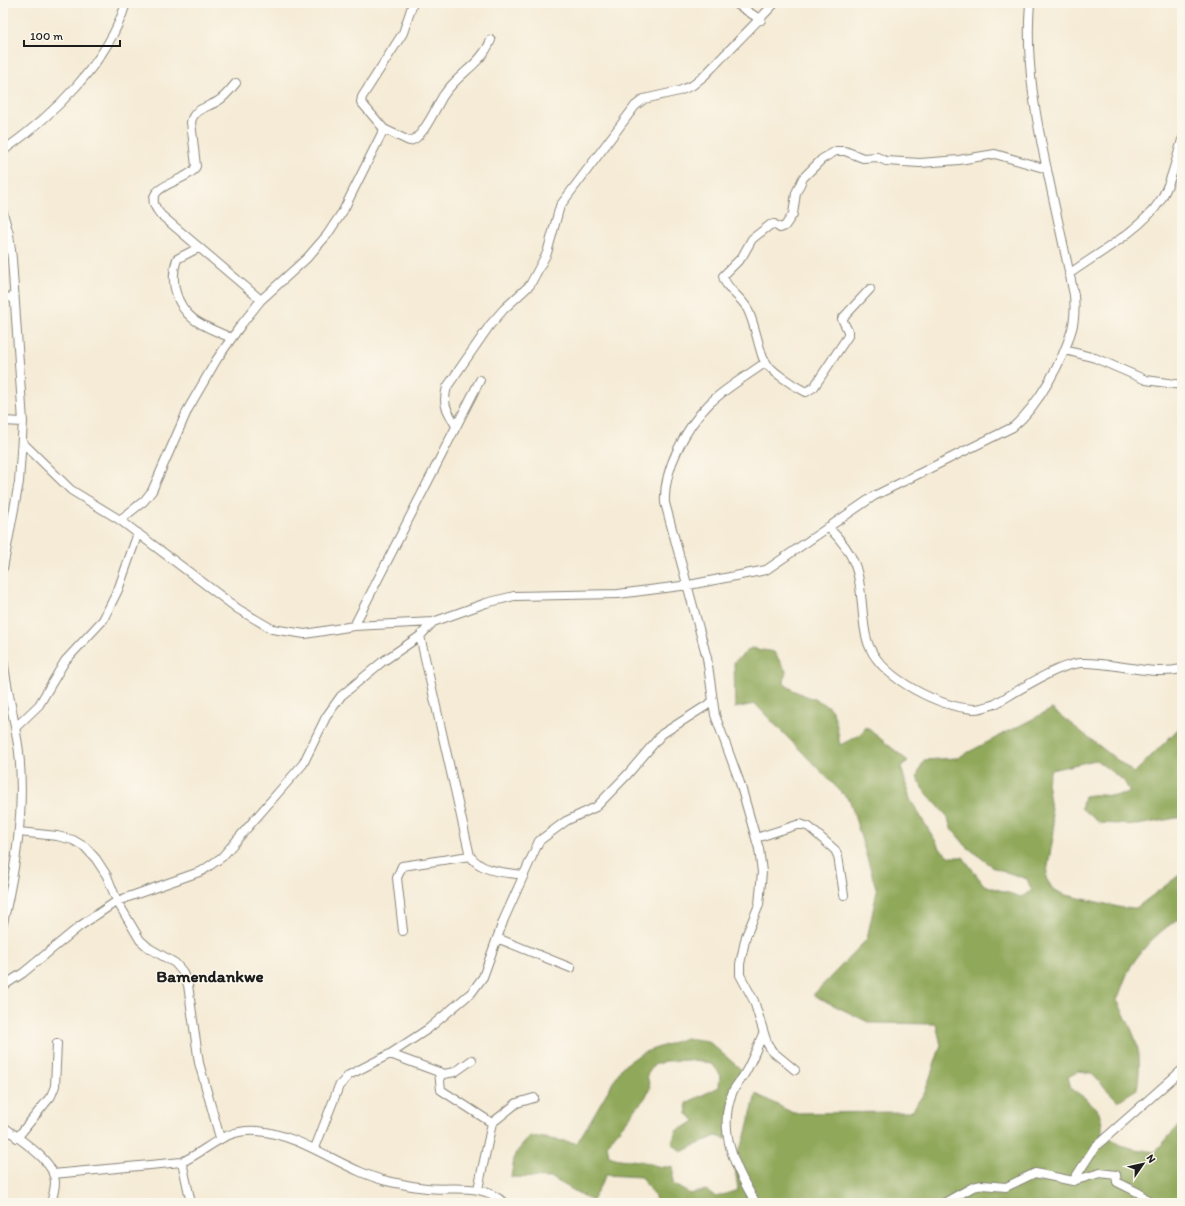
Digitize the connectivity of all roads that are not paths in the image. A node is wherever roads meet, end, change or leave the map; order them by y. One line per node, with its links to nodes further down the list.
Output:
1 (126, 3): 11 (street)
2 (413, 3): 9 (street)
3 (735, 3): 6 (street)
4 (775, 3): 6 (street)
5 (1030, 3): 12 (street)
6 (761, 20): 27 (street)
7 (491, 40): 9 (street)
8 (236, 83): 14 (street)
9 (384, 129): 19 (street)
10 (1182, 140): 15 (street)
11 (3, 151)
12 (1047, 168): 15 (street); 22 (street)
13 (3, 213): 18 (street)
14 (198, 248): 19 (street); 20 (street)
15 (1069, 274): 21 (street)
16 (870, 290): 22 (street)
17 (3, 297): 18 (street)
18 (14, 298): 26 (street)
19 (261, 300): 20 (street)
20 (231, 338): 29 (street)
21 (1065, 350): 24 (street); 30 (street)
22 (766, 362): 33 (street)
23 (480, 380): 27 (street)
24 (1182, 385)
25 (3, 421): 26 (street)
26 (23, 422): 28 (street)
27 (456, 426): 35 (street)
28 (22, 442): 29 (street); 32 (street)
29 (120, 520): 31 (street)
30 (828, 527): 33 (street); 38 (street)
31 (138, 533): 35 (street); 40 (street)
32 (3, 568)
33 (688, 585): 34 (street); 39 (street)
34 (433, 622): 35 (street); 36 (street)
35 (354, 626)
36 (420, 636): 43 (street); 46 (street)
37 (3, 659): 40 (street)
38 (1182, 669)
39 (712, 702): 42 (street); 44 (street)
40 (15, 728): 41 (street)
41 (20, 832): 46 (street); 47 (street)
42 (756, 838): 45 (street); 52 (street)
43 (470, 856): 44 (street); 48 (street)
44 (524, 875): 49 (street)
45 (844, 895)
46 (117, 901): 51 (street); 63 (street)
47 (3, 923)
48 (403, 931)
49 (497, 938): 50 (street); 54 (street)
50 (571, 968)
51 (3, 986)
52 (763, 1034): 56 (street); 72 (street)
53 (57, 1043): 62 (street)
54 (390, 1054): 58 (street); 64 (street)
55 (472, 1060): 58 (street)
56 (795, 1070)
57 (1182, 1070): 67 (street)
58 (439, 1072): 60 (street)
59 (534, 1098): 60 (street)
60 (492, 1123): 68 (street)
61 (3, 1126): 62 (street)
62 (17, 1138): 66 (street)
63 (220, 1138): 64 (street); 65 (street)
64 (314, 1148): 68 (street)
65 (182, 1162): 66 (street); 70 (street)
66 (53, 1174): 69 (street)
67 (1073, 1181): 73 (street); 74 (street)
68 (478, 1189): 71 (street)
69 (51, 1203)
70 (191, 1203)
71 (504, 1203)
72 (756, 1203)
73 (944, 1203)
74 (1151, 1203)

